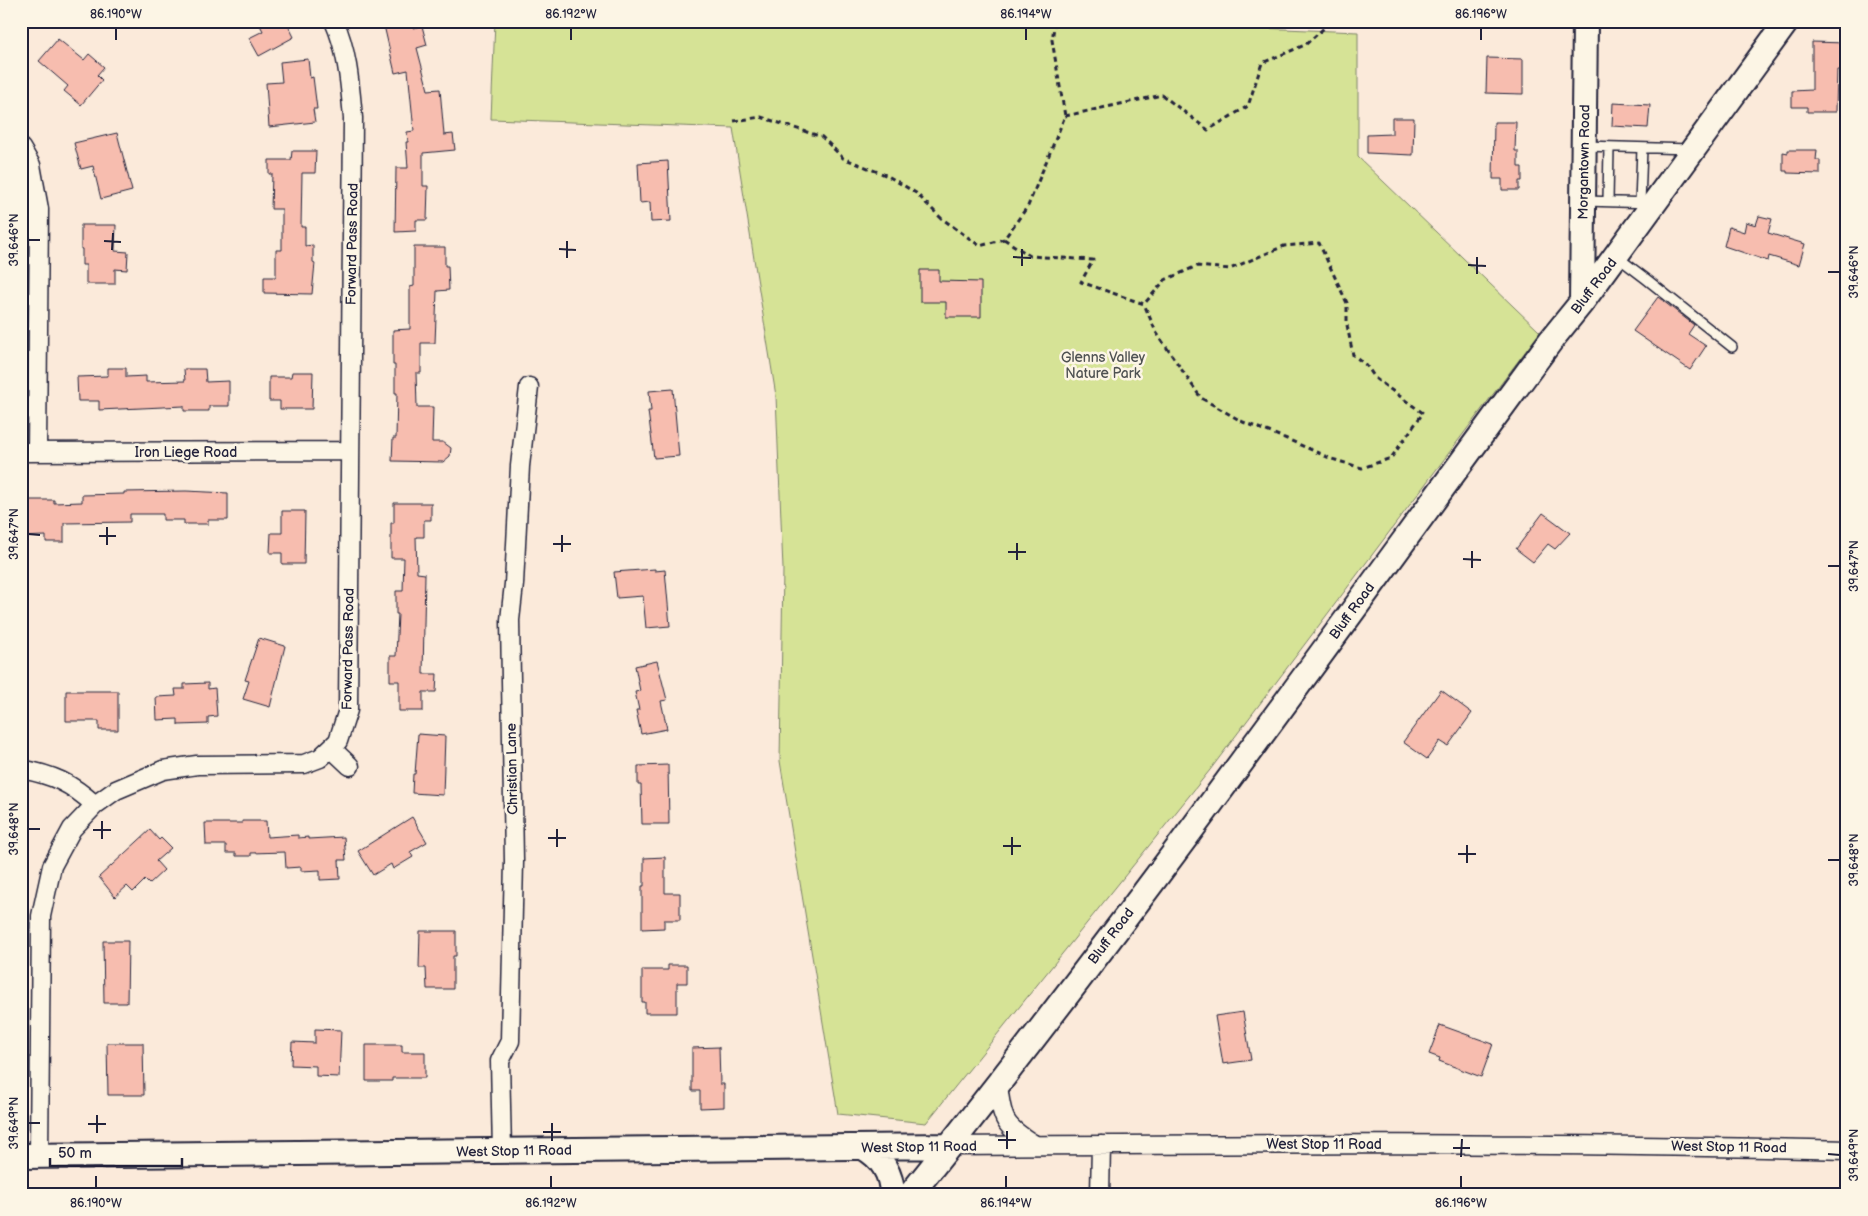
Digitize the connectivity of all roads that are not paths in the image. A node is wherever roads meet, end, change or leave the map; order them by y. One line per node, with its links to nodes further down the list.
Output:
1 (334, 21): 16 (street, Forward Pass Road)
2 (1586, 21): 4 (main road, Morgantown Road)
3 (1787, 21): 8 (main road, Bluff Road)
4 (1584, 146): 5 (lane); 9 (main road, Morgantown Road)
5 (1609, 146): 7 (lane); 10 (lane)
6 (21, 148): 17 (street)
7 (1642, 148): 8 (lane); 11 (lane)
8 (1694, 149): 11 (main road, Bluff Road)
9 (1584, 200): 10 (lane); 13 (main road, Morgantown Road)
10 (1608, 201): 11 (lane)
11 (1647, 203): 12 (main road, Bluff Road)
12 (1616, 256): 13 (main road, Bluff Road); 14 (lane)
13 (1582, 302): 22 (main road, Bluff Road)
14 (1732, 347)
15 (529, 387): 28 (street, Christian Lane)
16 (350, 451): 17 (street, Iron Liege Road); 18 (street, Forward Pass Road)
17 (29, 452)
18 (331, 748): 19 (street); 21 (street, Forward Pass Road)
19 (350, 766)
20 (21, 769): 21 (street)
21 (95, 805): 29 (street, Forward Pass Road)
22 (998, 1085): 24 (main road, Bluff Road); 25 (street)
23 (1101, 1145): 25 (street, West Stop 11 Road); 27 (street, West Stop 11 Road); 32 (street)
24 (949, 1146): 25 (street, West Stop 11 Road); 26 (main road, West Stop 11 Road); 31 (main road, Bluff Road)
25 (1036, 1146)
26 (863, 1147): 28 (main road, West Stop 11 Road); 30 (main road)
27 (1847, 1150)
28 (502, 1151): 29 (main road, West Stop 11 Road)
29 (30, 1156)
30 (892, 1195)
31 (910, 1195)
32 (1100, 1195)

